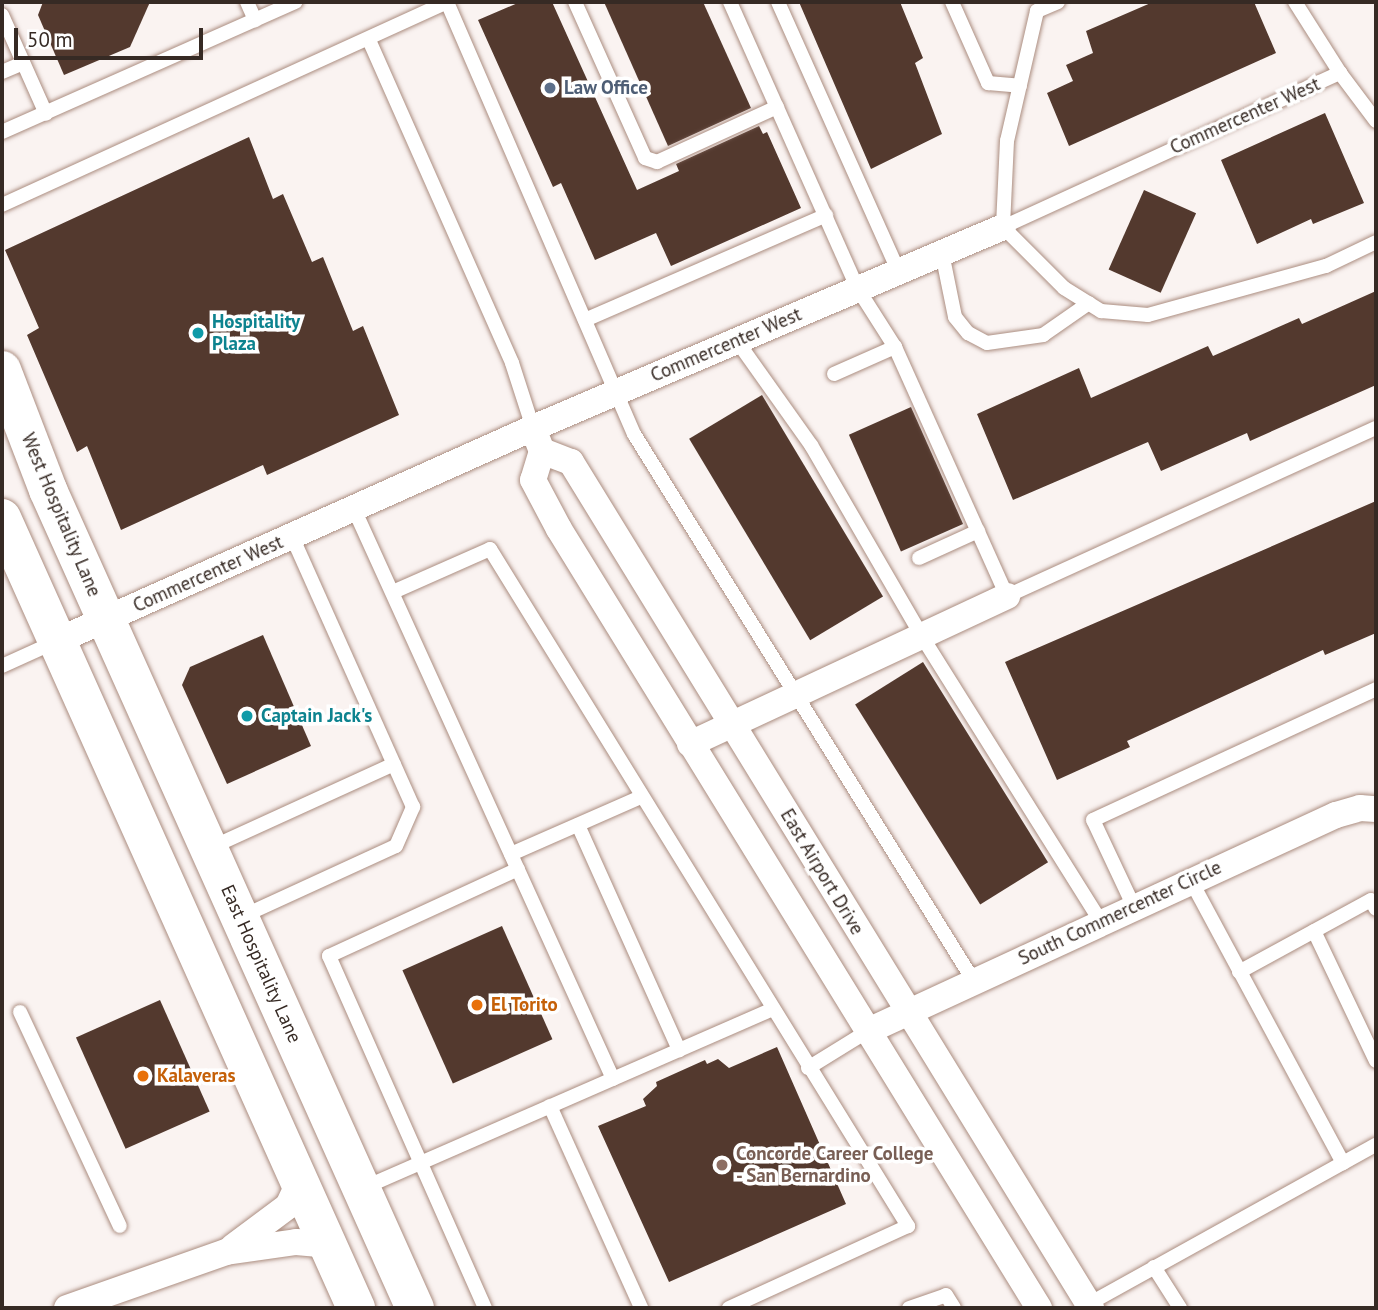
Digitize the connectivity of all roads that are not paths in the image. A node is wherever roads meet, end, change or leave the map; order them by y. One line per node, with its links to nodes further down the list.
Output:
1 (247, 2): 12 (lane)
2 (295, 2): 12 (lane)
3 (447, 2): 13 (lane); 30 (lane)
4 (575, 2): 18 (lane)
5 (730, 2): 18 (lane)
6 (778, 2): 27 (lane)
7 (952, 2): 17 (lane)
8 (1058, 2): 10 (lane)
9 (1295, 2): 16 (lane)
10 (1035, 7): 17 (lane)
11 (2, 15): 14 (lane)
12 (255, 20): 19 (lane)
13 (369, 40): 22 (lane); 37 (lane)
14 (23, 63): 15 (lane); 19 (lane)
15 (2, 72)
16 (1340, 73): 20 (lane, Commercenter West); 24 (lane, Commercenter West)
17 (1020, 86): 24 (lane)
18 (777, 107): 23 (lane)
19 (46, 114): 21 (lane)
20 (1376, 121)
21 (2, 132)
22 (2, 205)
23 (826, 215): 28 (lane); 30 (lane)
24 (1003, 227): 26 (street, Commercenter West); 29 (lane)
25 (1376, 242): 29 (lane)
26 (942, 253): 27 (street, Commercenter West); 29 (lane)
27 (899, 272): 28 (street, Commercenter West)
28 (858, 289): 31 (street, Commercenter West); 32 (lane)
29 (1089, 303)
30 (585, 320): 35 (lane)
31 (737, 341): 35 (street, Commercenter West); 46 (lane)
32 (895, 347): 34 (lane); 40 (lane)
33 (2, 370): 45 (main road, West Hospitality Lane)
34 (834, 374)
35 (617, 392): 37 (street, Commercenter West); 50 (lane)
36 (1376, 428): 44 (lane)
37 (537, 440): 38 (street, Commercenter West); 51 (street, East Airport Drive); 52 (street)
38 (354, 509): 41 (street, Commercenter West); 43 (lane)
39 (2, 518): 47 (main road)
40 (978, 531): 42 (lane); 44 (lane)
41 (292, 537): 45 (street, Commercenter West); 53 (lane)
42 (919, 558)
43 (393, 592): 54 (lane); 58 (lane)
44 (1007, 596): 46 (street)
45 (106, 620): 47 (street, Commercenter West); 57 (main road, East Hospitality Lane)
46 (921, 635): 50 (street); 64 (lane)
47 (57, 642): 48 (lane); 80 (main road)
48 (2, 666)
49 (1376, 691): 61 (lane)
50 (792, 694): 51 (street); 67 (lane)
51 (731, 724): 52 (street); 70 (street, East Airport Drive)
52 (690, 744): 71 (street)
53 (394, 764): 57 (lane); 63 (lane)
54 (641, 797): 56 (lane); 68 (lane)
55 (1376, 809): 60 (street, South Commercenter Circle)
56 (578, 825): 58 (lane); 72 (lane)
57 (209, 849): 63 (main road, East Hospitality Lane)
58 (511, 854): 59 (lane)
59 (518, 869): 75 (lane); 78 (lane)
60 (1191, 881): 61 (street, South Commercenter Circle); 66 (lane)
61 (1134, 907): 64 (street, South Commercenter Circle)
62 (1376, 909): 65 (lane)
63 (240, 917): 81 (main road, East Hospitality Lane)
64 (1101, 922): 67 (street, South Commercenter Circle)
65 (1314, 931): 66 (lane); 73 (lane)
66 (1239, 972): 79 (lane)
67 (974, 980): 70 (street, South Commercenter Circle)
68 (771, 1010): 72 (lane); 74 (lane)
69 (20, 1012): 82 (lane)
70 (909, 1012): 71 (street, South Commercenter Circle); 86 (street, East Airport Drive)
71 (868, 1031): 74 (lane); 95 (street)
72 (679, 1050): 75 (lane)
73 (1376, 1061)
74 (808, 1068): 92 (lane)
75 (613, 1079): 76 (lane)
76 (550, 1106): 78 (lane); 91 (lane)
77 (1376, 1145): 79 (lane)
78 (421, 1162): 81 (lane); 90 (lane)
79 (1343, 1163): 85 (lane)
80 (299, 1182): 83 (main road); 84 (street)
81 (362, 1188): 89 (main road, East Hospitality Lane)
82 (120, 1226)
83 (328, 1245): 84 (street); 88 (main road)
84 (226, 1252): 87 (street)
85 (1154, 1267): 86 (lane); 96 (lane)
86 (1087, 1307)
87 (67, 1308)
88 (356, 1308)
89 (415, 1308)
90 (485, 1308)
91 (641, 1308)
92 (729, 1308)
93 (909, 1308): 94 (lane)
94 (954, 1308)
95 (1039, 1308)
96 (1180, 1308)

